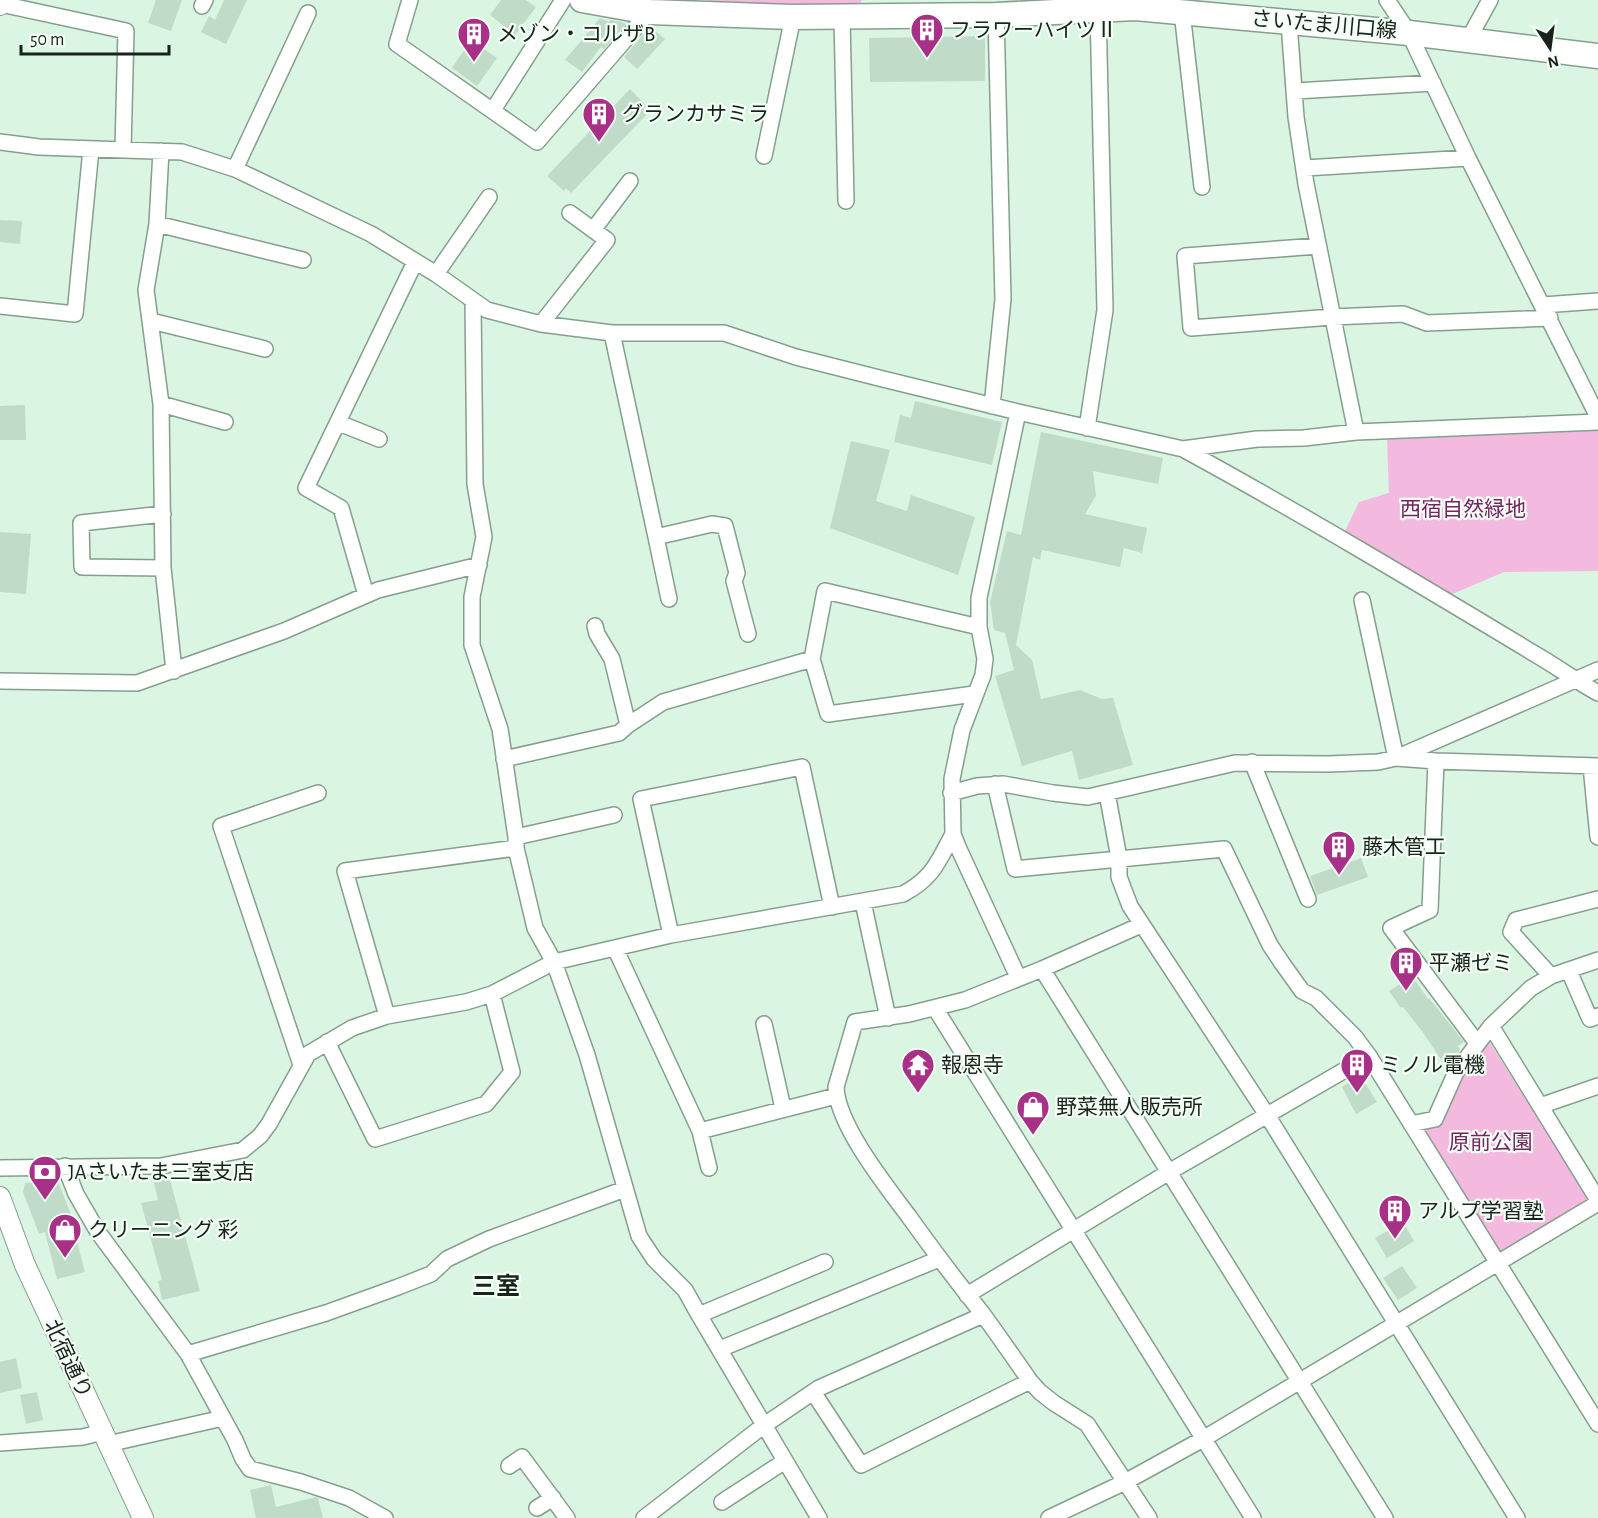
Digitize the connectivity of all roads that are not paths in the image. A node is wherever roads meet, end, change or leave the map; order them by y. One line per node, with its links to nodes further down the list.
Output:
1 (410, 0): 22 (street)
2 (563, 0): 22 (street)
3 (1387, 0): 17 (street)
4 (1490, 0): 18 (street)
5 (590, 1): 11 (main road, さいたま川口線)
6 (2, 3): 25 (street)
7 (702, 7): 11 (main road, さいたま川口線); 14 (main road, さいたま川口線)
8 (1096, 7): 10 (main road, さいたま川口線); 12 (main road, さいたま川口線); 58 (street)
9 (882, 9): 10 (main road, さいたま川口線); 15 (main road, さいたま川口線)
10 (1008, 10): 52 (street)
11 (649, 12): 22 (street)
12 (1182, 12): 16 (main road, さいたま川口線); 32 (street)
13 (308, 13): 30 (street)
14 (793, 17): 15 (main road, さいたま川口線); 27 (street)
15 (842, 17): 34 (street)
16 (1289, 23): 17 (main road, さいたま川口線); 21 (street)
17 (1409, 33): 18 (main road, さいたま川口線); 20 (street)
18 (1468, 40): 19 (main road, さいたま川口線)
19 (1598, 56)
20 (1433, 83): 21 (street); 28 (street)
21 (1295, 92): 29 (street)
22 (493, 110)
23 (0, 142): 24 (street)
24 (91, 148): 25 (street); 44 (street)
25 (123, 149): 26 (street)
26 (161, 151): 30 (street); 36 (street)
27 (764, 156)
28 (1468, 158): 29 (street); 45 (street)
29 (1305, 168): 38 (street)
30 (235, 169): 40 (street)
31 (630, 181): 37 (street)
32 (1202, 187)
33 (489, 197): 41 (street)
34 (846, 201)
35 (570, 213): 37 (street)
36 (157, 224): 39 (street); 47 (street)
37 (593, 230): 48 (street)
38 (1318, 246): 46 (street); 46 (street)
39 (303, 260)
40 (415, 262): 41 (street); 57 (street)
41 (436, 274): 42 (street)
42 (473, 301): 48 (street); 64 (street)
43 (1598, 301): 45 (street)
44 (0, 306)
45 (1546, 311): 46 (street); 54 (street)
46 (1332, 317): 59 (street)
47 (151, 321): 50 (street); 51 (street)
48 (541, 324): 49 (street)
49 (612, 333): 52 (street); 63 (street)
50 (265, 349)
51 (161, 404): 55 (street); 62 (street)
52 (992, 406): 53 (street)
53 (1018, 412): 58 (street); 70 (street)
54 (1598, 417)
55 (225, 422)
56 (1598, 422): 59 (street)
57 (339, 423): 60 (street); 66 (street)
58 (1087, 428): 61 (street)
59 (1356, 432): 61 (street)
60 (379, 439)
61 (1183, 449): 75 (street)
62 (163, 514): 65 (street); 65 (street)
63 (656, 537): 67 (street); 71 (street)
64 (478, 565): 66 (street); 81 (street)
65 (163, 568): 74 (street)
66 (366, 595): 74 (street)
67 (669, 599)
68 (1362, 600): 80 (street)
69 (595, 626): 79 (street)
70 (979, 627): 72 (street); 78 (street)
71 (748, 633)
72 (812, 658): 78 (street); 79 (street)
73 (1598, 670): 75 (street)
74 (174, 671): 76 (street)
75 (1575, 680): 77 (street); 80 (street)
76 (0, 681)
77 (1598, 693)
78 (974, 694): 87 (street)
79 (628, 725): 81 (street)
80 (1396, 758): 82 (street); 83 (street)
81 (504, 759): 92 (street)
82 (1436, 761): 84 (street); 115 (street)
83 (1252, 762): 88 (street); 94 (street)
84 (1594, 766): 91 (street)
85 (995, 784): 87 (street); 88 (street); 93 (street)
86 (318, 793): 117 (street)
87 (951, 793): 90 (street)
88 (1107, 793): 93 (street)
89 (614, 815): 92 (street)
90 (953, 834): 96 (street); 106 (street)
91 (1598, 837)
92 (516, 842): 102 (street); 109 (street)
93 (1119, 858): 98 (street); 116 (street)
94 (1308, 899)
95 (1598, 899): 105 (street)
96 (863, 902): 97 (street); 111 (street)
97 (832, 907): 99 (street); 99 (street)
98 (1141, 925): 103 (street); 122 (street)
99 (671, 935): 100 (street)
100 (615, 948): 102 (street); 124 (street)
101 (1598, 960): 104 (street)
102 (554, 962): 107 (street); 129 (street)
103 (1042, 969): 106 (street); 128 (street)
104 (1569, 971): 105 (street); 110 (street)
105 (1551, 976): 113 (street)
106 (1018, 977): 108 (street)
107 (492, 994): 109 (street); 114 (street)
108 (935, 1008): 111 (street); 132 (street)
109 (387, 1016): 114 (street)
110 (1598, 1016)
111 (888, 1018): 119 (street)
112 (764, 1024): 121 (street)
113 (1491, 1026): 115 (street); 120 (street)
114 (327, 1042): 117 (street)
115 (1477, 1043): 123 (street)
116 (1369, 1056): 122 (street); 123 (street)
117 (301, 1065): 125 (street)
118 (1598, 1086): 120 (street)
119 (836, 1096): 121 (street); 133 (street)
120 (1540, 1106): 131 (street)
121 (783, 1108): 124 (street)
122 (1267, 1115): 128 (street); 139 (street)
123 (1411, 1124): 135 (street)
124 (700, 1131): 127 (street)
125 (65, 1166): 126 (street); 141 (street)
126 (0, 1168)
127 (709, 1168)
128 (1169, 1172): 132 (street); 143 (street)
129 (625, 1189): 137 (street); 141 (street)
130 (0, 1197): 148 (street, 北宿通り)
131 (1598, 1201): 135 (street)
132 (1073, 1229): 136 (street); 149 (street)
133 (939, 1259): 136 (street); 140 (street)
134 (825, 1262): 137 (street)
135 (1498, 1263): 139 (street); 146 (street)
136 (968, 1295): 138 (street)
137 (699, 1315): 140 (street)
138 (983, 1315): 142 (street); 144 (street)
139 (1396, 1323): 143 (street); 166 (street)
140 (720, 1349): 147 (street)
141 (188, 1354): 145 (street)
142 (1030, 1381): 144 (street); 153 (street)
143 (1299, 1382): 149 (street); 165 (street)
144 (813, 1392): 147 (street)
145 (223, 1418): 148 (street); 158 (street)
146 (1598, 1424)
147 (763, 1426): 151 (street); 160 (street)
148 (105, 1438): 150 (street); 157 (street, 北宿通り)
149 (1203, 1439): 153 (street); 164 (street)
150 (0, 1443)
151 (785, 1461): 155 (street); 161 (street)
152 (509, 1466): 154 (street)
153 (1125, 1482): 162 (street); 163 (street)
154 (553, 1498): 156 (street); 159 (street)
155 (722, 1502)
156 (537, 1508)
157 (143, 1518)
158 (385, 1518)
159 (567, 1518)
160 (644, 1518)
161 (819, 1518)
162 (1049, 1518)
163 (1149, 1518)
164 (1252, 1518)
165 (1385, 1518)
166 (1517, 1518)

